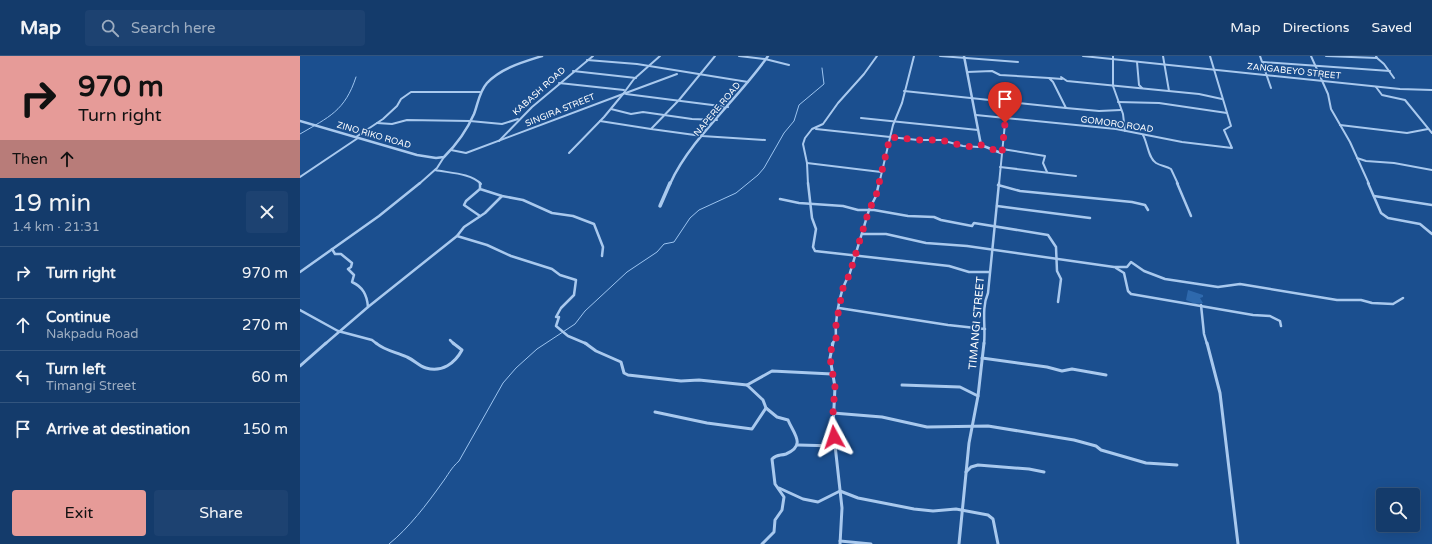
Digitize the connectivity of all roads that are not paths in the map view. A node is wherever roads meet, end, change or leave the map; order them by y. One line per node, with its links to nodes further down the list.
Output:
1 (542, 56): 50 (street)
2 (593, 56): 20 (street, KABASH ROAD)
3 (660, 56): 27 (street)
4 (715, 56): 34 (street)
5 (739, 56): 19 (street)
6 (768, 56): 19 (street, NAPERE ROAD)
7 (877, 56): 75 (street)
8 (914, 56): 48 (street)
9 (940, 56): 10 (street)
10 (964, 56): 22 (street); 29 (street)
11 (1083, 56): 21 (street, ZANGABEYO STREET)
12 (1113, 56): 21 (street)
13 (1163, 56): 25 (street)
14 (1210, 56): 30 (street)
15 (1260, 56): 24 (street)
16 (1311, 56): 28 (street)
17 (1326, 56): 18 (street)
18 (1377, 57): 32 (street)
19 (765, 59): 26 (street); 40 (street, NAPERE ROAD)
20 (587, 60): 27 (street); 31 (street, KABASH ROAD)
21 (1113, 60): 23 (street, ZANGABEYO STREET); 42 (street)
22 (1018, 62)
23 (1136, 62): 25 (street, ZANGABEYO STREET); 44 (street)
24 (1263, 62): 28 (street); 35 (street)
25 (1165, 64): 30 (street, ZANGABEYO STREET); 49 (street)
26 (789, 65)
27 (648, 67): 34 (street); 36 (street)
28 (1317, 67): 32 (street); 39 (street)
29 (967, 70): 37 (street); 52 (street)
30 (1214, 70): 35 (street, ZANGABEYO STREET); 53 (street)
31 (572, 71): 36 (street); 41 (street, KABASH ROAD)
32 (1390, 71): 38 (street)
33 (677, 74): 51 (street, SINGIRA STREET)
34 (701, 74): 40 (street); 54 (street)
35 (1266, 75): 39 (street, ZANGABEYO STREET); 45 (street)
36 (636, 78): 46 (street)
37 (1049, 78): 42 (street); 58 (street)
38 (1394, 78)
39 (1322, 81): 43 (street, ZANGABEYO STREET); 73 (street)
40 (749, 82): 57 (street, NAPERE ROAD)
41 (559, 83): 46 (street); 66 (street, KABASH ROAD)
42 (1113, 86): 44 (street); 55 (street)
43 (1375, 86): 47 (street, ZANGABEYO STREET); 76 (street)
44 (1142, 88): 49 (street)
45 (1271, 88)
46 (624, 90): 51 (street)
47 (1432, 90)
48 (904, 91): 52 (street); 68 (street)
49 (1169, 91): 53 (street)
50 (480, 92): 70 (street); 72 (street)
51 (623, 94): 54 (street); 59 (street); 85 (street, SINGIRA STREET)
52 (973, 99): 56 (street); 62 (street)
53 (1222, 99): 61 (street)
54 (679, 100): 57 (street); 63 (street)
55 (1118, 102): 60 (street); 61 (street)
56 (1007, 103): 58 (street); 65 (street, TIMANGI STREET)
57 (728, 107): 67 (street, NAPERE ROAD)
58 (1066, 108): 60 (street)
59 (611, 109): 63 (street); 71 (street)
60 (1121, 110): 78 (street)
61 (1227, 113): 80 (street, GOMORO ROAD)
62 (976, 115): 65 (street, GOMORO ROAD); 77 (street)
63 (664, 116): 67 (street); 74 (street)
64 (861, 118): 68 (street)
65 (1005, 118): 78 (street, GOMORO ROAD); 88 (street, TIMANGI STREET)
66 (518, 119): 70 (street); 85 (street, KABASH ROAD)
67 (717, 120): 81 (street, NAPERE ROAD)
68 (894, 120): 77 (street); 83 (street)
69 (300, 121): 82 (street, ZINO RIKO ROAD)
70 (470, 121): 72 (street); 87 (street)
71 (600, 121): 74 (street); 89 (street)
72 (377, 123): 82 (street)
73 (1339, 125): 76 (street); 91 (street)
74 (651, 129): 81 (street)
75 (815, 129): 83 (street); 92 (street)
76 (1428, 129): 79 (street)
77 (978, 130): 86 (street)
78 (1125, 131): 80 (street, GOMORO ROAD)
79 (1432, 133)
80 (1143, 135): 112 (street)
81 (702, 136): 84 (street); 107 (street, NAPERE ROAD)
82 (357, 137): 90 (street, ZINO RIKO ROAD); 99 (street)
83 (890, 137): 86 (street); 96 (street)
84 (765, 140)
85 (499, 142): 87 (street, SINGIRA STREET)
86 (981, 145): 88 (street)
87 (451, 150): 90 (street)
88 (1002, 151): 93 (street, TIMANGI STREET); 97 (street)
89 (569, 153)
90 (444, 158): 94 (street)
91 (1356, 158): 95 (street); 103 (street)
92 (807, 163): 96 (street); 105 (street)
93 (1000, 167): 97 (street); 100 (street, TIMANGI STREET)
94 (435, 170): 101 (street); 118 (street)
95 (1432, 170)
96 (881, 172): 109 (street)
97 (1047, 173): 98 (street)
98 (1076, 176)
99 (300, 177)
100 (998, 185): 108 (street, TIMANGI STREET); 110 (street)
101 (480, 189): 102 (street); 111 (street)
102 (502, 196): 111 (street); 121 (street)
103 (1374, 196): 106 (street); 116 (street)
104 (780, 199): 105 (street)
105 (810, 204): 109 (street); 120 (street)
106 (1432, 205)
107 (660, 206)
108 (997, 206): 113 (street); 114 (street, TIMANGI STREET)
109 (869, 210): 114 (street); 115 (street)
110 (1148, 210)
111 (480, 216): 117 (street)
112 (1191, 216)
113 (1090, 218)
114 (994, 227): 119 (street, TIMANGI STREET); 122 (street)
115 (863, 234): 119 (street); 120 (street)
116 (1432, 234)
117 (457, 236): 129 (street); 140 (street)
118 (332, 249): 124 (street); 129 (street)
119 (993, 249): 122 (street); 125 (street, TIMANGI STREET)
120 (856, 255): 125 (street); 130 (street)
121 (602, 256)
122 (1056, 259): 123 (street); 127 (street)
123 (1114, 267): 126 (street); 128 (street)
124 (300, 272)
125 (989, 272): 133 (street, TIMANGI STREET)
126 (1403, 298)
127 (1058, 302)
128 (1201, 305): 132 (street); 160 (street)
129 (368, 308): 134 (street)
130 (839, 308): 133 (street); 138 (street)
131 (300, 310): 134 (street)
132 (1281, 326)
133 (985, 329): 136 (street, TIMANGI STREET)
134 (341, 332): 135 (street); 137 (street)
135 (450, 340)
136 (982, 358): 139 (street); 142 (street, TIMANGI STREET)
137 (300, 366)
138 (832, 374): 140 (street); 145 (street)
139 (1106, 375)
140 (747, 385): 143 (street)
141 (902, 385): 142 (street)
142 (978, 396): 146 (street, TIMANGI STREET)
143 (766, 408): 144 (street); 147 (street)
144 (656, 412)
145 (833, 413): 146 (street); 148 (street)
146 (973, 426): 149 (street); 151 (street, TIMANGI STREET)
147 (798, 445): 148 (street); 152 (street)
148 (836, 446): 153 (street)
149 (1177, 465)
150 (1044, 472): 151 (street)
151 (966, 473): 154 (street, TIMANGI STREET)
152 (779, 488): 153 (street); 156 (street)
153 (840, 491): 154 (street); 155 (street)
154 (963, 510): 158 (street, TIMANGI STREET); 159 (street)
155 (840, 542): 157 (street)
156 (762, 544)
157 (871, 544)
158 (959, 544)
159 (998, 544)
160 (1238, 544)

